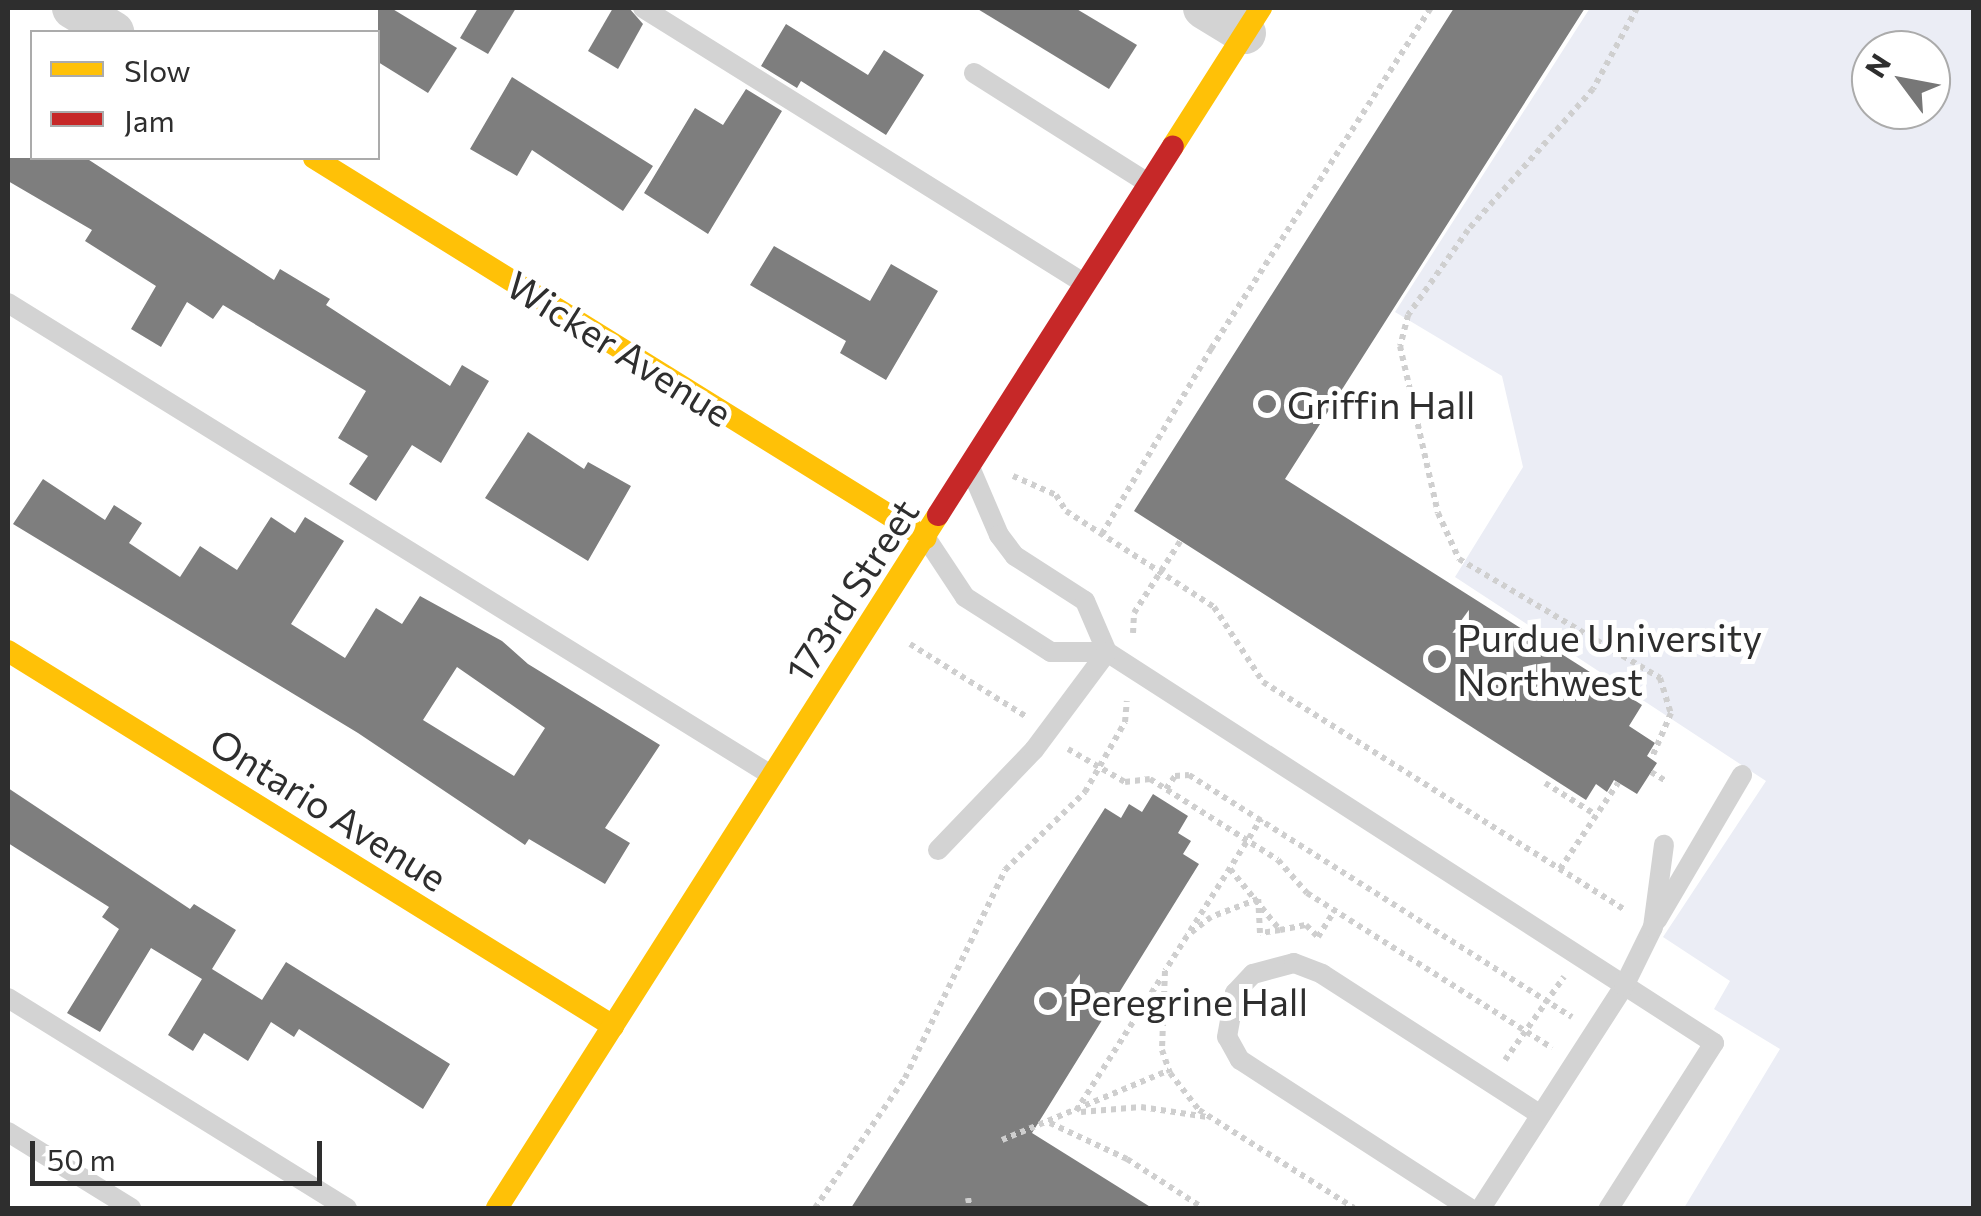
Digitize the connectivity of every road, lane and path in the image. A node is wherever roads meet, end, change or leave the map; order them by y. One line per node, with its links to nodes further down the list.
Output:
1 (73, 8): 7 (street)
2 (643, 8): 11 (lane)
3 (1204, 8): 6 (street)
4 (1431, 8): 14 (path)
5 (1636, 8): 23 (path)
6 (1253, 20): 10 (street, 173rd Street)
7 (110, 30)
8 (974, 73): 10 (lane)
9 (317, 160): 15 (street, Wicker Avenue)
10 (1150, 184): 11 (street, 173rd Street)
11 (1086, 284): 13 (street, 173rd Street)
12 (8, 303): 27 (lane)
13 (972, 464): 14 (path); 15 (street, 173rd Street); 20 (lane)
14 (1102, 534): 17 (path)
15 (926, 538): 18 (street, 173rd Street); 20 (lane)
16 (1181, 540): 17 (path)
17 (1160, 572): 21 (path); 38 (path)
18 (873, 620): 22 (path); 27 (street, 173rd Street)
19 (8, 651): 49 (street, Ontario Avenue)
20 (1106, 652): 21 (lane); 22 (lane)
21 (1130, 668): 24 (path); 44 (lane)
22 (1048, 730): 24 (path); 36 (lane)
23 (1652, 755)
24 (1100, 769): 31 (path); 65 (path)
25 (1651, 772): 28 (path)
26 (1742, 775): 41 (lane)
27 (773, 776): 49 (street, 173rd Street)
28 (1666, 781)
29 (1545, 783): 32 (path)
30 (1618, 783): 32 (path)
31 (1166, 789): 33 (path); 34 (path)
32 (1596, 815): 38 (path)
33 (1261, 819): 34 (path); 48 (path)
34 (1248, 840): 37 (path); 40 (path)
35 (1664, 845): 41 (lane)
36 (938, 850)
37 (1230, 869): 39 (path); 43 (path)
38 (1560, 869): 41 (path)
39 (1258, 900): 42 (path); 42 (path)
40 (1334, 910): 42 (path); 50 (path)
41 (1653, 928): 46 (lane)
42 (1280, 930)
43 (1187, 936)
44 (1578, 956): 46 (lane); 48 (path)
45 (1165, 971): 55 (path)
46 (1624, 986): 51 (lane); 70 (lane)
47 (8, 998): 63 (lane)
48 (1548, 1002): 50 (path); 51 (path)
49 (613, 1026): 64 (street, 173rd Street)
50 (1522, 1029): 52 (path); 54 (path)
51 (1594, 1032): 52 (lane)
52 (1574, 1062): 56 (lane)
53 (1169, 1070): 55 (path)
54 (1492, 1083): 56 (lane); 68 (lane)
55 (1076, 1112): 57 (path); 58 (path)
56 (1541, 1114): 69 (lane)
57 (1208, 1117)
58 (1050, 1124): 60 (path); 67 (path)
59 (8, 1132): 62 (lane)
60 (1002, 1140)
61 (968, 1198): 66 (path)
62 (131, 1208)
63 (348, 1208)
64 (496, 1208)
65 (816, 1208)
66 (970, 1208)
67 (1204, 1208)
68 (1470, 1208)
69 (1481, 1208)
70 (1609, 1208)

